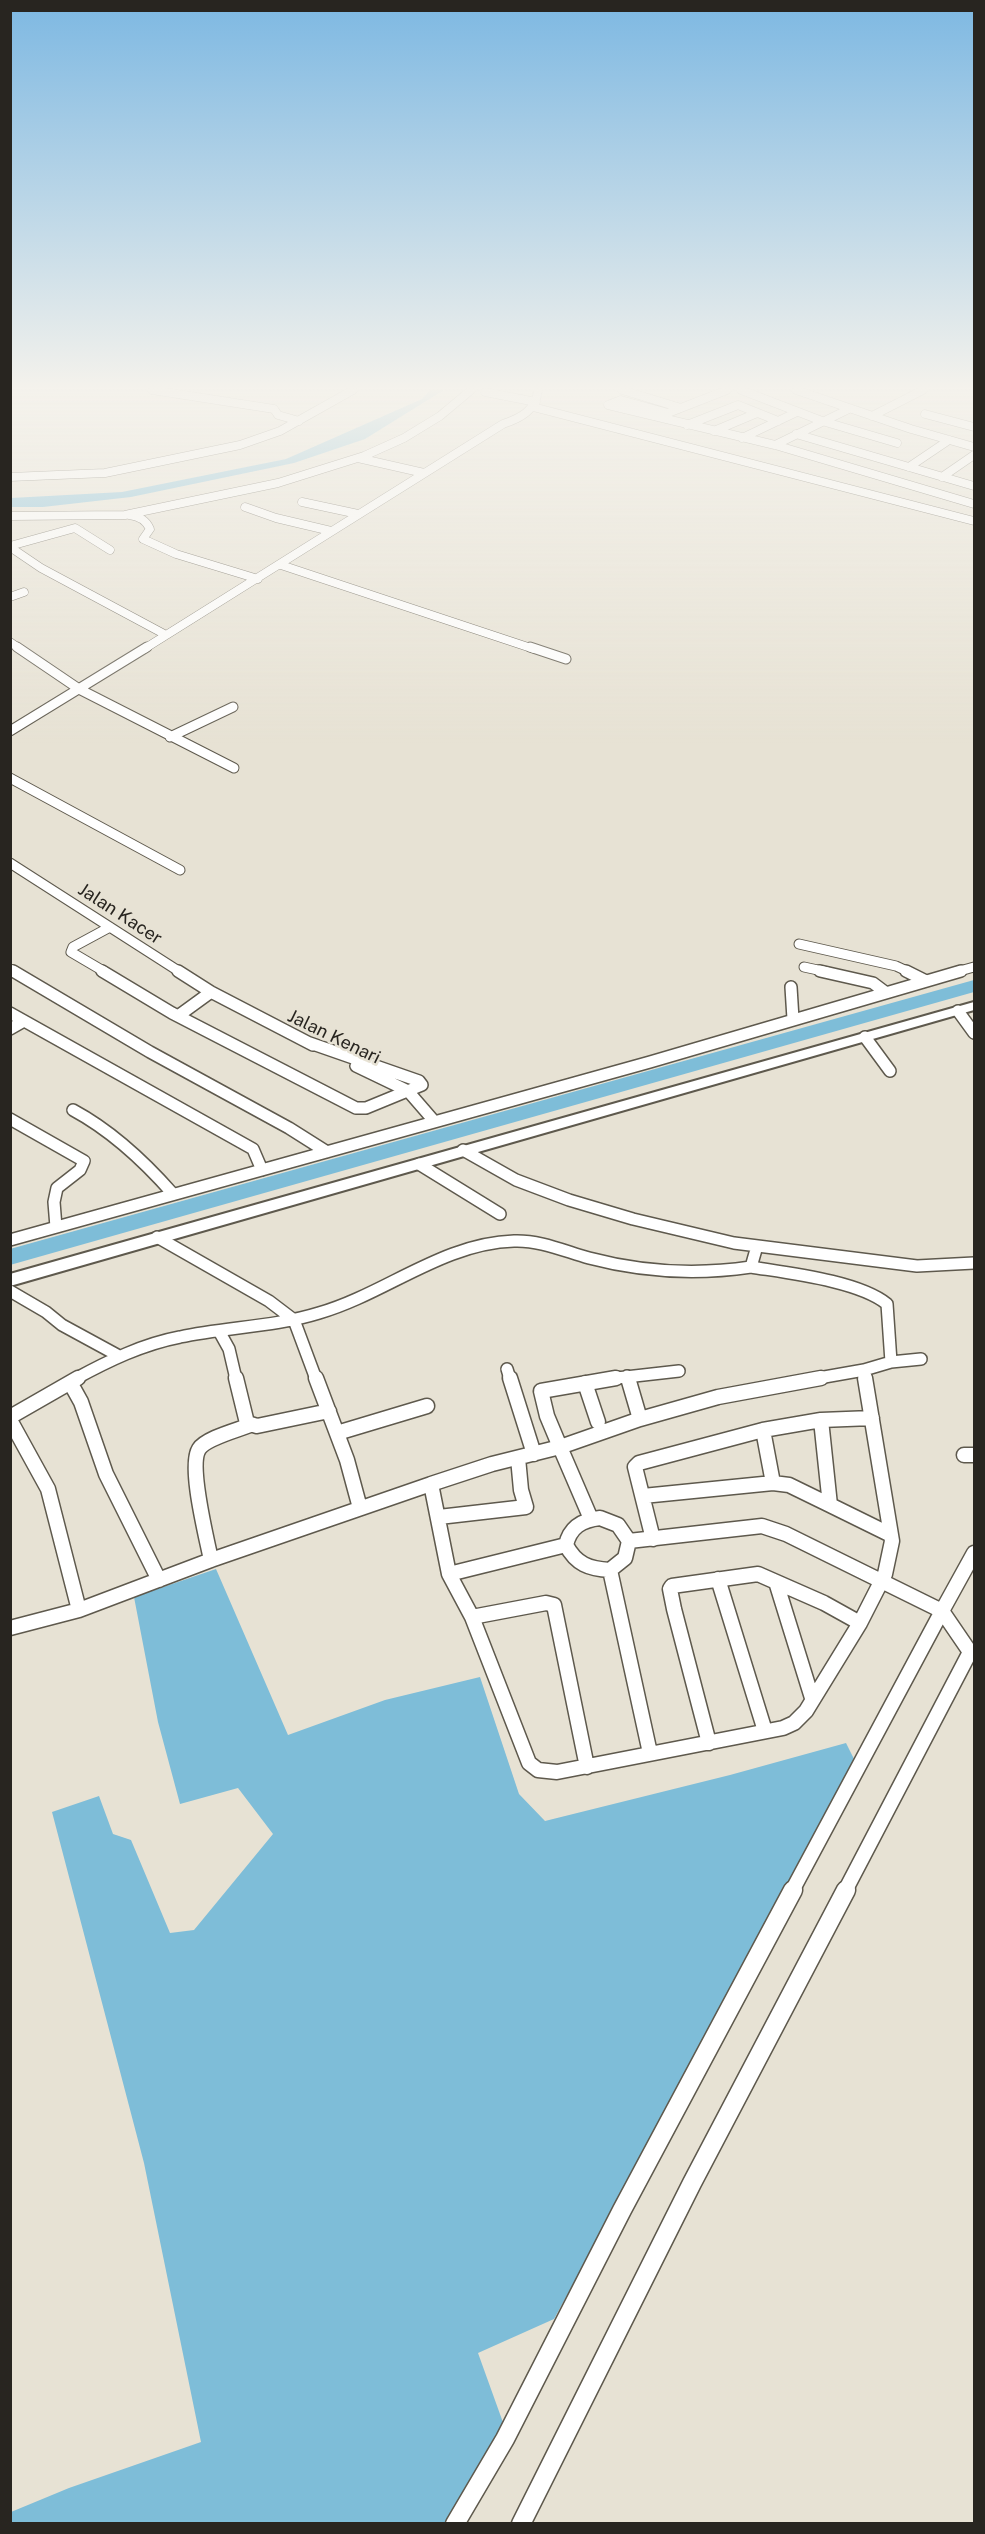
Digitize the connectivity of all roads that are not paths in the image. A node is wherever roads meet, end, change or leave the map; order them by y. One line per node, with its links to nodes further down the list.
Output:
1 (164, 508): 7 (street)
2 (249, 508): 12 (street)
3 (331, 508): 6 (street)
4 (367, 508): 6 (street)
5 (927, 508): 9 (street)
6 (358, 514): 12 (street)
7 (125, 515): 8 (street); 16 (street)
8 (10, 516)
9 (975, 521)
10 (62, 522): 11 (street)
11 (74, 528): 13 (street); 14 (street)
12 (331, 531): 15 (street)
13 (10, 547): 19 (street)
14 (110, 550)
15 (281, 565): 16 (street); 21 (street)
16 (258, 579): 19 (street)
17 (24, 592): 18 (street)
18 (10, 597)
19 (166, 635): 22 (street)
20 (10, 642): 22 (street)
21 (566, 659)
22 (79, 689): 24 (street); 25 (street)
23 (233, 707): 25 (street)
24 (10, 731)
25 (170, 737): 26 (street)
26 (234, 768)
27 (10, 778): 29 (street)
28 (10, 863): 30 (street, Jalan Kacer)
29 (180, 870)
30 (110, 927): 37 (street, Jalan Kacer); 41 (street)
31 (799, 944): 35 (street)
32 (804, 967): 38 (street)
33 (975, 967): 35 (street)
34 (10, 969): 54 (street)
35 (926, 981): 38 (street)
36 (790, 987): 42 (street)
37 (211, 992): 41 (street); 47 (street, Jalan Kenari)
38 (885, 992): 42 (street)
39 (967, 1009): 45 (street); 46 (street)
40 (10, 1013): 43 (street)
41 (178, 1016): 49 (street)
42 (793, 1019): 52 (street)
43 (24, 1021): 44 (street); 56 (street)
44 (10, 1029)
45 (975, 1033)
46 (865, 1037): 48 (street); 53 (street)
47 (307, 1042): 49 (street, Jalan Kenari); 49 (street)
48 (890, 1071)
49 (408, 1091): 52 (street, Jalan Kenari)
50 (73, 1110): 57 (street)
51 (10, 1119): 59 (street)
52 (434, 1122): 54 (street)
53 (463, 1150): 55 (street); 62 (street)
54 (327, 1152): 56 (street)
55 (419, 1164): 58 (street); 60 (street)
56 (262, 1170): 57 (street)
57 (172, 1194): 59 (street)
58 (500, 1214)
59 (56, 1227): 61 (street)
60 (158, 1237): 65 (street); 67 (street)
61 (10, 1240)
62 (757, 1246): 63 (street); 64 (street)
63 (975, 1263)
64 (750, 1267): 67 (street); 71 (street)
65 (10, 1280)
66 (10, 1292): 69 (street)
67 (294, 1320): 68 (street); 79 (street)
68 (219, 1331): 69 (street); 85 (street)
69 (119, 1356): 77 (street)
70 (921, 1359): 71 (street)
71 (891, 1362): 73 (street)
72 (507, 1369): 89 (street)
73 (864, 1370): 80 (street); 82 (street)
74 (679, 1371): 75 (street)
75 (627, 1376): 76 (street); 82 (street)
76 (585, 1383): 84 (street); 88 (street)
77 (71, 1384): 81 (street); 107 (street)
78 (427, 1407): 87 (street)
79 (329, 1411): 85 (street); 87 (street)
80 (872, 1418): 83 (street); 98 (street)
81 (10, 1419): 110 (street)
82 (639, 1419): 88 (street)
83 (821, 1420): 86 (street); 94 (street)
84 (598, 1422)
85 (250, 1425): 103 (street)
86 (763, 1430): 91 (street); 93 (street)
87 (337, 1433): 95 (street)
88 (560, 1447): 89 (street); 97 (street)
89 (534, 1454): 90 (street)
90 (518, 1458): 92 (street); 96 (street)
91 (773, 1483): 93 (street); 94 (street)
92 (431, 1484): 95 (street); 96 (street)
93 (643, 1496): 99 (street)
94 (830, 1506): 98 (street)
95 (360, 1508): 103 (street)
96 (439, 1517): 105 (street)
97 (591, 1519): 100 (street); 101 (street)
98 (891, 1535): 109 (street)
99 (653, 1539): 100 (street); 109 (street)
100 (629, 1541): 104 (street)
101 (566, 1545): 104 (street); 105 (street)
102 (975, 1553): 111 (street)
103 (211, 1560): 107 (street)
104 (609, 1570): 119 (street)
105 (449, 1574): 112 (street)
106 (718, 1579): 108 (street); 117 (street); 118 (street)
107 (159, 1580): 110 (street)
108 (776, 1582): 113 (street); 116 (street)
109 (882, 1583): 111 (street); 113 (street)
110 (79, 1610): 114 (street)
111 (945, 1615): 115 (street); 121 (street)
112 (472, 1617): 120 (street); 120 (street)
113 (860, 1623): 116 (street)
114 (10, 1628)
115 (970, 1646): 122 (street)
116 (812, 1698): 117 (street)
117 (765, 1731): 118 (street)
118 (710, 1743): 119 (street)
119 (650, 1753): 120 (street)
120 (586, 1767)
121 (455, 2523)
122 (521, 2523)

